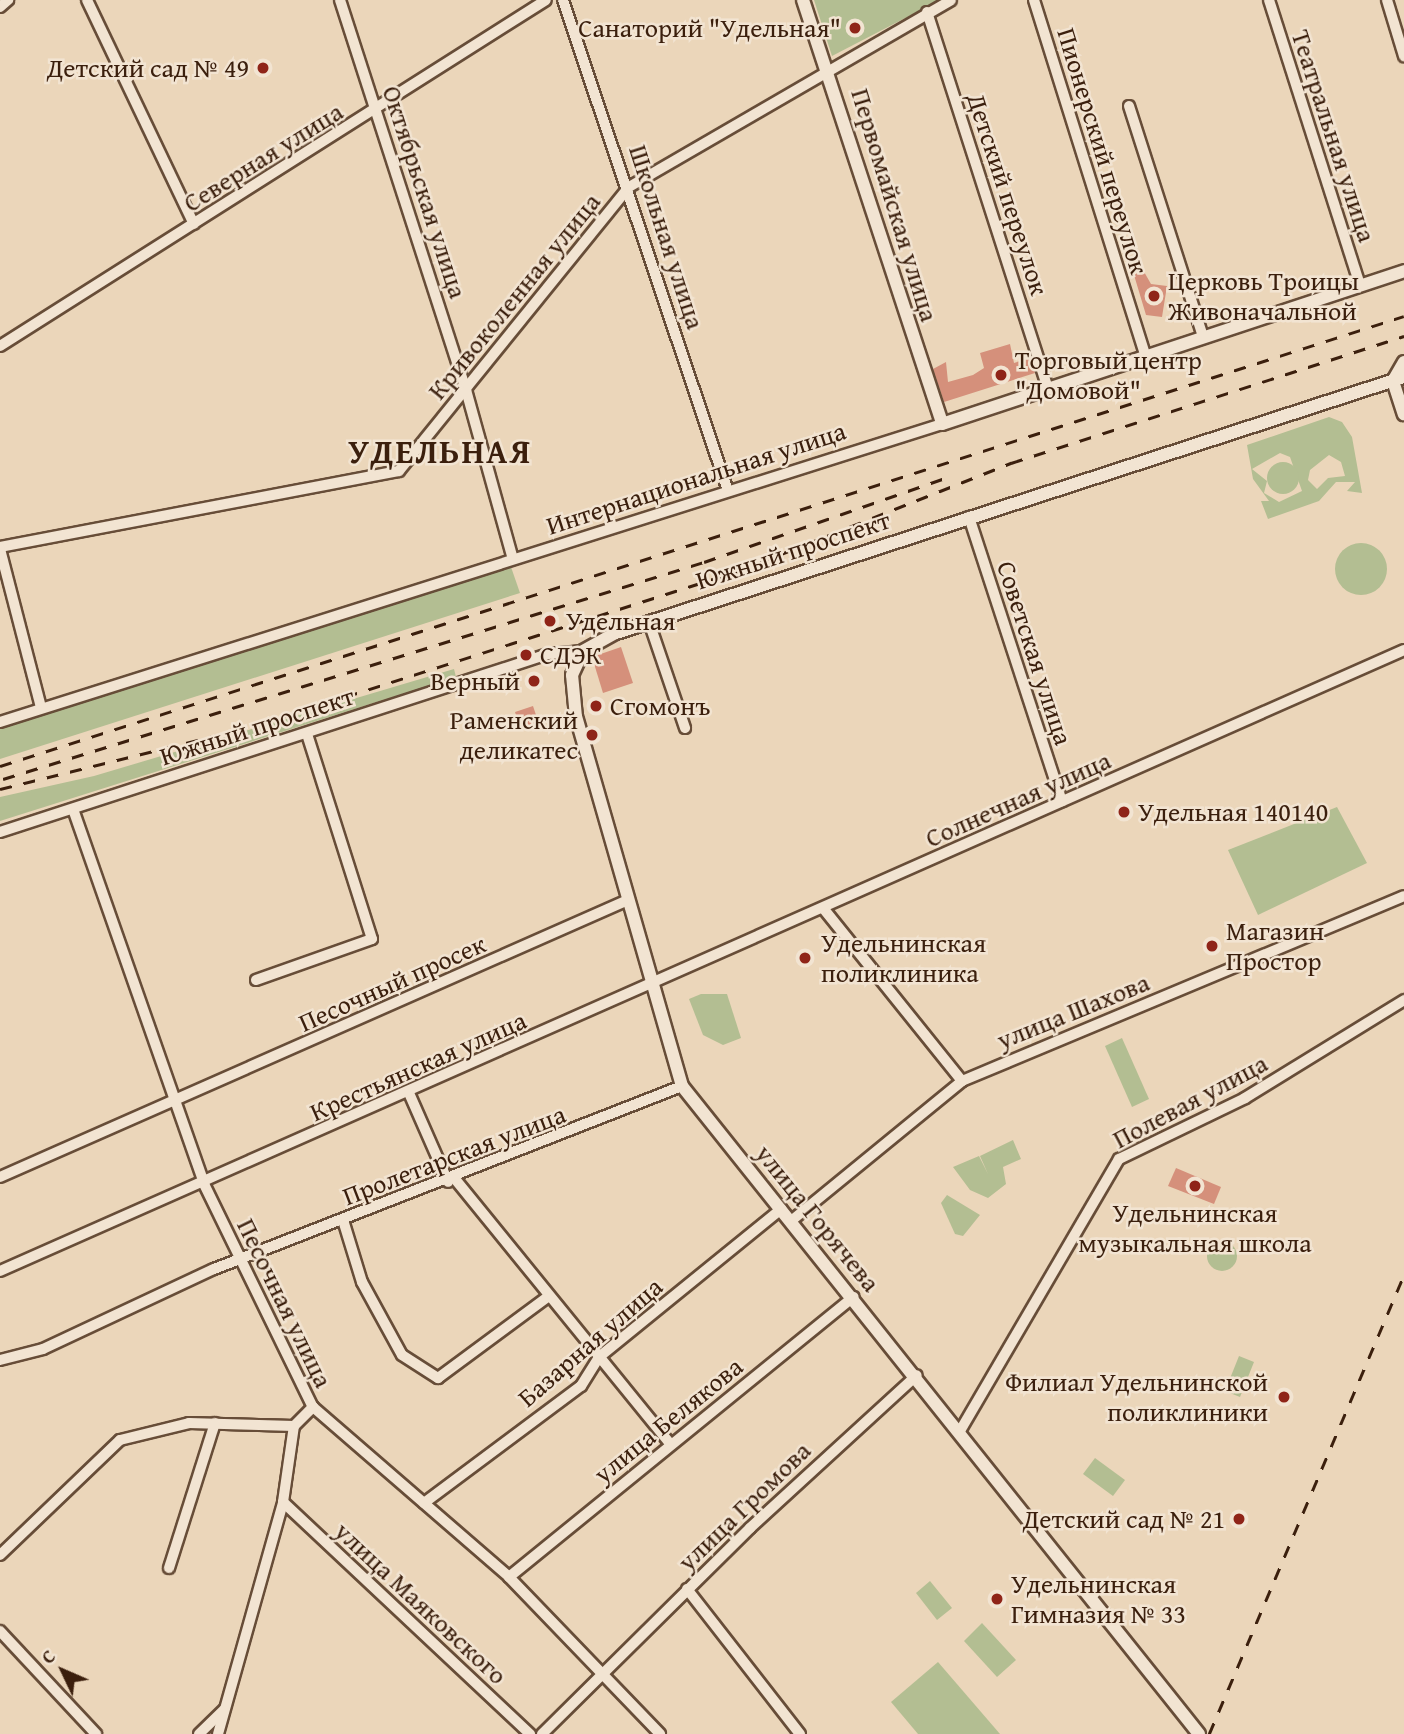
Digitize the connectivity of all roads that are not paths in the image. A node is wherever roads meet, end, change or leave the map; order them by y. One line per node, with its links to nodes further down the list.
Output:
1 (8, 0): 11 (street)
2 (87, 0): 18 (street)
3 (340, 0): 16 (street, Октябрьская улица)
4 (546, 0): 16 (street, Северная улица)
5 (563, 0): 17 (street, Школьная улица)
6 (803, 0): 14 (main road, Первомайская улица)
7 (951, 0): 12 (street, Кривоколенная улица)
8 (1034, 0): 23 (street, Пионерский переулок)
9 (1269, 0): 20 (street, Театральная улица)
10 (1387, 0): 13 (street)
11 (0, 7)
12 (927, 12): 14 (street, Кривоколенная улица); 26 (street, Детский переулок)
13 (1404, 56)
14 (828, 71): 17 (street, Кривоколенная улица); 29 (main road, Первомайская улица)
15 (1129, 106): 21 (street)
16 (378, 110): 18 (street, Северная улица); 27 (street, Октябрьская улица)
17 (629, 187): 27 (street, Кривоколенная улица); 30 (street, Школьная улица)
18 (194, 225): 22 (street, Северная улица)
19 (1404, 271): 20 (main road, Интернациональная улица)
20 (1360, 285): 21 (main road, Интернациональная улица)
21 (1203, 336): 23 (main road, Интернациональная улица)
22 (0, 346)
23 (1145, 355): 26 (main road, Интернациональная улица)
24 (1404, 362): 25 (main road)
25 (1399, 379): 28 (main road); 31 (main road, Южный проспект)
26 (1048, 388): 29 (main road, Интернациональная улица)
27 (466, 390): 32 (street, Кривоколенная улица); 33 (street, Октябрьская улица)
28 (1403, 414)
29 (942, 424): 30 (street, Интернациональная улица)
30 (727, 488): 33 (street, Интернациональная улица)
31 (969, 517): 34 (main road, Южный проспект); 41 (street, Советская улица)
32 (0, 548): 37 (street)
33 (513, 559): 37 (street, Интернациональная улица)
34 (649, 622): 36 (main road, Южный проспект); 39 (street)
35 (1404, 650): 41 (street, Солнечная улица)
36 (583, 651): 40 (street, Южный проспект); 45 (main road, улица Горячева)
37 (41, 708): 38 (street, Интернациональная улица)
38 (0, 722)
39 (685, 727)
40 (307, 734): 42 (street, Южный проспект); 47 (street)
41 (1062, 801): 46 (street, Солнечная улица)
42 (72, 809): 43 (street, Южный проспект); 53 (street, Песочная улица)
43 (0, 832)
44 (1404, 896): 50 (street, улица Шахова)
45 (628, 900): 48 (main road, улица Горячева); 53 (street, Песочный просек)
46 (823, 908): 48 (street, Солнечная улица); 50 (street)
47 (256, 980)
48 (649, 986): 51 (main road, улица Горячева); 52 (street, Крестьянская улица)
49 (1404, 1000): 70 (street, Полевая улица)
50 (962, 1081): 59 (street, улица Шахова)
51 (682, 1086): 55 (street, Пролетарская улица); 57 (main road, улица Горячева)
52 (409, 1093): 55 (street); 56 (street, Крестьянская улица)
53 (171, 1102): 54 (street, Песочный просек); 56 (street, Песочная улица)
54 (0, 1177)
55 (451, 1180): 58 (street, Пролетарская улица); 62 (street)
56 (204, 1184): 60 (street, Песочная улица); 61 (street, Крестьянская улица)
57 (781, 1209): 59 (main road, улица Горячева); 64 (street, Базарная улица)
58 (343, 1220): 60 (street, Пролетарская улица); 62 (street)
59 (791, 1221): 63 (main road, улица Горячева)
60 (241, 1263): 65 (street, Пролетарская улица); 67 (street, Песочная улица)
61 (0, 1271)
62 (549, 1296): 64 (street)
63 (853, 1297): 66 (main road, улица Горячева); 71 (street, улица Белякова)
64 (599, 1357): 71 (street); 73 (street, Базарная улица)
65 (0, 1360)
66 (917, 1376): 70 (main road, улица Горячева); 77 (street, улица Громова)
67 (313, 1407): 69 (street); 73 (street, Песочная улица)
68 (215, 1423): 69 (street); 74 (street); 75 (street)
69 (294, 1426): 72 (street)
70 (960, 1431): 88 (main road, улица Горячева)
71 (670, 1444): 76 (street, улица Белякова)
72 (284, 1502): 80 (street); 84 (street, улица Маяковского)
73 (424, 1503): 76 (street, Песочная улица)
74 (0, 1555)
75 (169, 1568)
76 (509, 1577): 79 (street, Песочная улица)
77 (687, 1589): 79 (street, улица Громова); 87 (street)
78 (0, 1630): 81 (street)
79 (602, 1670): 85 (street, улица Громова); 86 (street, Песочная улица)
80 (225, 1709): 82 (street); 83 (street)
81 (96, 1734)
82 (199, 1734)
83 (218, 1734)
84 (530, 1734)
85 (542, 1734)
86 (660, 1734)
87 (800, 1734)
88 (1199, 1734)

